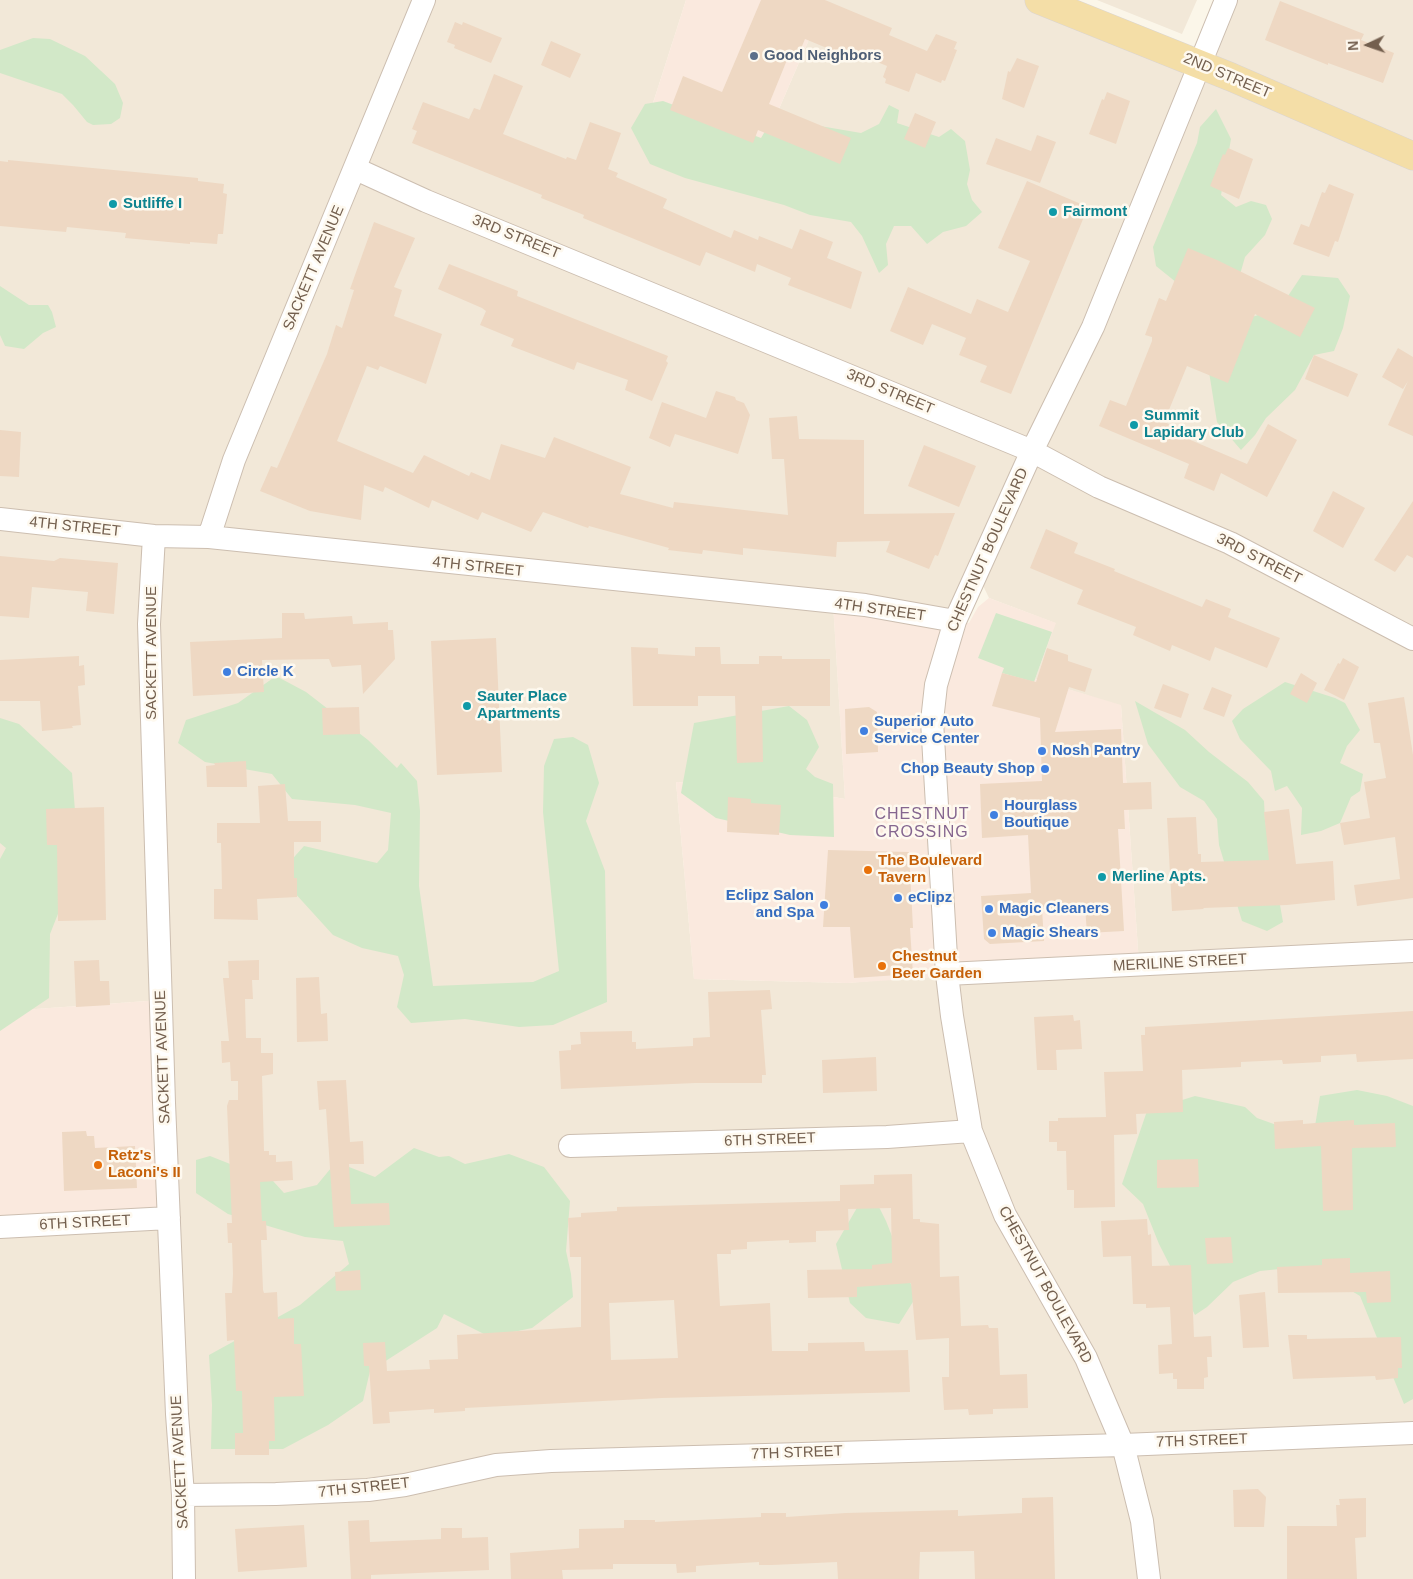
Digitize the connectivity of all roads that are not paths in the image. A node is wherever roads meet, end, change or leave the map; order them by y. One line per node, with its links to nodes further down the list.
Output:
1 (424, 0): 6 (street, SACKETT AVENUE)
2 (1039, 0): 4 (main road, 2ND STREET)
3 (1226, 0): 4 (street, CHESTNUT BOULEVARD)
4 (1199, 64): 5 (main road, 2ND STREET); 7 (street, CHESTNUT BOULEVARD)
5 (1413, 156)
6 (356, 169): 7 (street, 3RD STREET); 10 (street, SACKETT AVENUE)
7 (1032, 451): 11 (street, CHESTNUT BOULEVARD); 12 (street, 3RD STREET)
8 (0, 519): 9 (street, 4TH STREET)
9 (154, 536): 10 (street, 4TH STREET); 17 (street, SACKETT AVENUE)
10 (209, 538): 11 (street, 4TH STREET)
11 (955, 621): 14 (street, CHESTNUT BOULEVARD)
12 (1413, 640)
13 (1413, 951): 14 (street, MERILINE STREET)
14 (947, 974): 15 (street, CHESTNUT BOULEVARD)
15 (971, 1131): 16 (street, 6TH STREET); 20 (street, CHESTNUT BOULEVARD)
16 (570, 1146)
17 (169, 1218): 18 (street, 6TH STREET); 21 (street, SACKETT AVENUE)
18 (0, 1227)
19 (1413, 1433): 20 (street, 7TH STREET)
20 (1123, 1445): 21 (street, 7TH STREET); 23 (street, CHESTNUT BOULEVARD)
21 (183, 1495): 22 (street, SACKETT AVENUE)
22 (184, 1579)
23 (1149, 1579)

